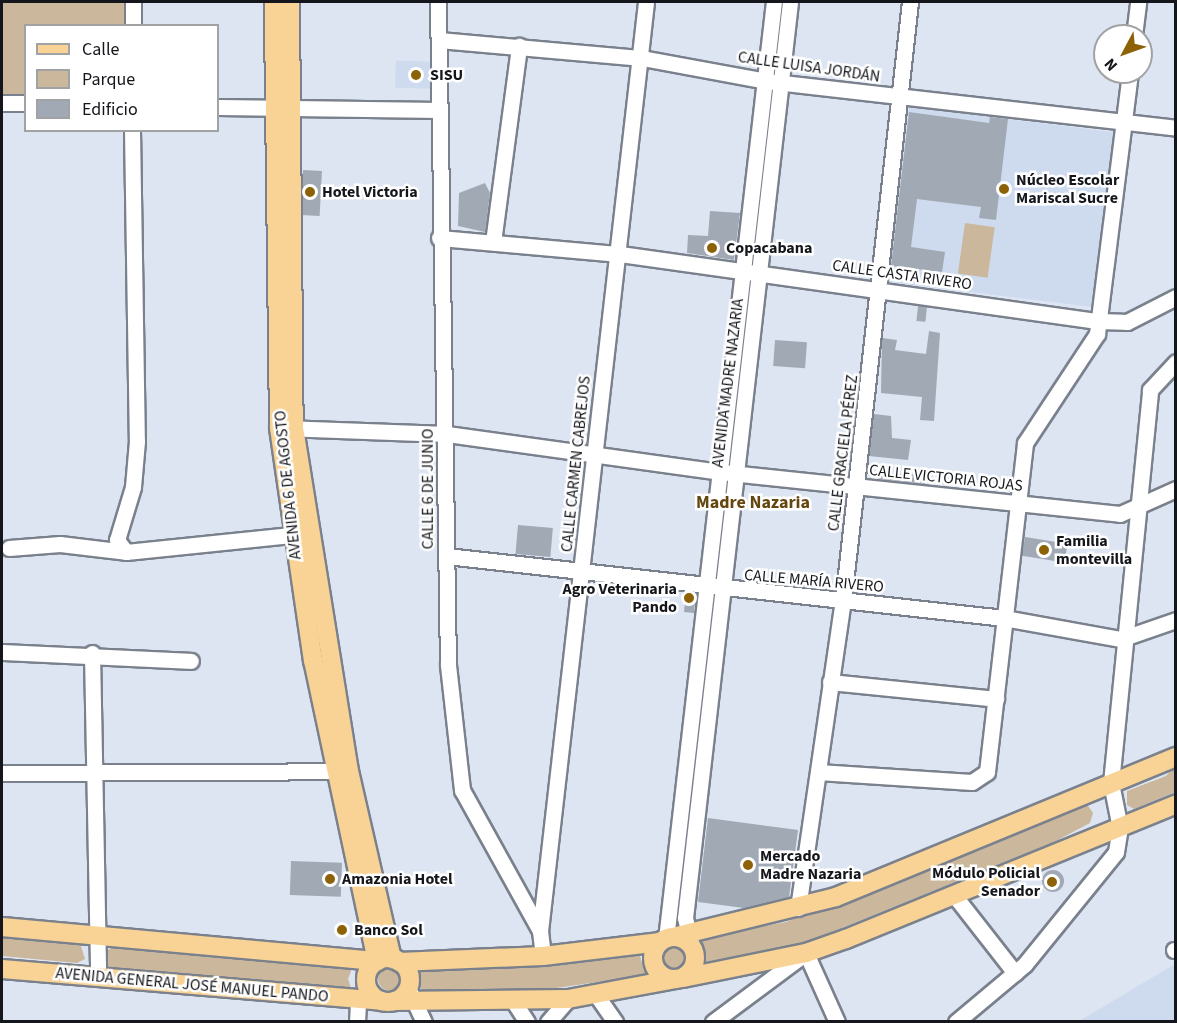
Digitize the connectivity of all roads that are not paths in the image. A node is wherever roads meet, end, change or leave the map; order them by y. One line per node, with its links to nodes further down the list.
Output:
1 (133, 2): 10 (street)
2 (274, 2): 21 (main road, AVENIDA 6 DE AGOSTO)
3 (290, 2): 21 (main road, AVENIDA 6 DE AGOSTO)
4 (438, 2): 12 (street, CALLE 6 DE JUNIO)
5 (645, 2): 14 (street, CALLE CARMEN CABREJOS)
6 (774, 2): 15 (street, AVENIDA MADRE NAZARIA)
7 (790, 2): 15 (street, AVENIDA MADRE NAZARIA)
8 (910, 2): 17 (street, CALLE GRACIELA PÉREZ)
9 (1138, 2): 11 (street)
10 (133, 24)
11 (1135, 24)
12 (439, 40): 13 (street, CALLE LUISA JORDÁN); 22 (street, CALLE 6 DE JUNIO)
13 (519, 46): 14 (street, CALLE LUISA JORDÁN); 27 (street)
14 (642, 58): 15 (street, CALLE LUISA JORDÁN); 28 (street, CALLE CARMEN CABREJOS)
15 (773, 82): 17 (street, CALLE LUISA JORDÁN); 29 (street, AVENIDA MADRE NAZARIA)
16 (1129, 84): 23 (street)
17 (903, 97): 23 (street, CALLE LUISA JORDÁN); 30 (street, CALLE GRACIELA PÉREZ)
18 (2, 103): 19 (street)
19 (24, 103)
20 (219, 107): 21 (street)
21 (281, 109): 22 (street); 34 (main road, AVENIDA 6 DE AGOSTO)
22 (440, 110): 26 (street, CALLE 6 DE JUNIO)
23 (1124, 121): 24 (street, CALLE LUISA JORDÁN); 32 (street)
24 (1176, 128)
25 (132, 132): 44 (street)
26 (439, 238): 27 (street, CALLE CASTA RIVERO); 35 (street, CALLE 6 DE JUNIO)
27 (493, 242): 28 (street, CALLE CASTA RIVERO)
28 (620, 254): 29 (street, CALLE CASTA RIVERO); 36 (street, CALLE CARMEN CABREJOS)
29 (751, 272): 30 (street, CALLE CASTA RIVERO); 37 (street, AVENIDA MADRE NAZARIA)
30 (881, 290): 32 (street, CALLE CASTA RIVERO); 38 (street, CALLE GRACIELA PÉREZ)
31 (1176, 297): 32 (street, CALLE CASTA RIVERO)
32 (1099, 321): 40 (street)
33 (1176, 362): 41 (street)
34 (287, 428): 35 (street, CALLE VICTORIA ROJAS); 42 (main road, AVENIDA 6 DE AGOSTO); 58 (main road, AVENIDA 6 DE AGOSTO)
35 (447, 434): 36 (street, CALLE VICTORIA ROJAS); 45 (street, CALLE 6 DE JUNIO)
36 (592, 454): 37 (street, CALLE VICTORIA ROJAS); 46 (street, CALLE CARMEN CABREJOS)
37 (729, 472): 38 (street, CALLE VICTORIA ROJAS); 47 (street, AVENIDA MADRE NAZARIA)
38 (856, 487): 40 (street, CALLE VICTORIA ROJAS); 48 (street, CALLE GRACIELA PÉREZ)
39 (1176, 489): 41 (street, CALLE VICTORIA ROJAS)
40 (1016, 503): 41 (street, CALLE VICTORIA ROJAS); 49 (street)
41 (1139, 503): 51 (street)
42 (291, 535): 44 (street); 58 (main road, AVENIDA 6 DE AGOSTO)
43 (9, 548): 44 (street)
44 (126, 552)
45 (446, 556): 46 (street, CALLE MARÍA RIVERO); 68 (street, CALLE 6 DE JUNIO)
46 (583, 571): 47 (street, CALLE MARÍA RIVERO); 68 (street, CALLE CARMEN CABREJOS)
47 (716, 590): 48 (street, CALLE MARÍA RIVERO); 70 (street, AVENIDA MADRE NAZARIA); 70 (street, AVENIDA MADRE NAZARIA)
48 (843, 601): 49 (street, CALLE MARÍA RIVERO); 55 (street, CALLE GRACIELA PÉREZ)
49 (1004, 618): 51 (street, CALLE MARÍA RIVERO); 56 (street)
50 (1176, 620): 51 (street, CALLE MARÍA RIVERO)
51 (1121, 639): 62 (street)
52 (2, 652): 53 (street)
53 (92, 653): 54 (street); 61 (street)
54 (191, 661)
55 (830, 682): 56 (street); 59 (street, CALLE GRACIELA PÉREZ)
56 (996, 699): 59 (street)
57 (1176, 757): 62 (main road)
58 (342, 771): 61 (street); 73 (main road, AVENIDA 6 DE AGOSTO)
59 (818, 772): 66 (street, CALLE GRACIELA PÉREZ)
60 (2, 773): 61 (street)
61 (94, 774): 69 (street)
62 (1111, 783): 64 (street); 66 (main road)
63 (1176, 804): 64 (main road, AVENIDA GENERAL JOSÉ MANUEL PANDO)
64 (1120, 828): 65 (main road, AVENIDA GENERAL JOSÉ MANUEL PANDO); 75 (street)
65 (954, 895): 71 (main road, AVENIDA GENERAL JOSÉ MANUEL PANDO); 75 (street)
66 (798, 908): 70 (main road)
67 (2, 927): 69 (main road)
68 (540, 931): 72 (street, CALLE 6 DE JUNIO)
69 (100, 936): 73 (main road); 76 (street)
70 (676, 940): 72 (main road); 77 (main road); 77 (main road)
71 (806, 953): 77 (main road, AVENIDA GENERAL JOSÉ MANUEL PANDO); 88 (street); 89 (street)
72 (543, 956): 73 (main road)
73 (389, 961): 78 (main road); 79 (main road)
74 (2, 969): 76 (main road, AVENIDA GENERAL JOSÉ MANUEL PANDO)
75 (1015, 973): 90 (street)
76 (98, 976): 78 (main road, AVENIDA GENERAL JOSÉ MANUEL PANDO)
77 (679, 978): 80 (main road, AVENIDA GENERAL JOSÉ MANUEL PANDO)
78 (363, 993): 79 (main road, AVENIDA GENERAL JOSÉ MANUEL PANDO); 83 (street)
79 (411, 995): 82 (main road, AVENIDA GENERAL JOSÉ MANUEL PANDO); 84 (street)
80 (597, 996): 81 (main road, AVENIDA GENERAL JOSÉ MANUEL PANDO); 87 (street)
81 (568, 999): 82 (main road, AVENIDA GENERAL JOSÉ MANUEL PANDO); 86 (street)
82 (514, 1002): 85 (street)
83 (357, 1022)
84 (424, 1022)
85 (527, 1022)
86 (548, 1022)
87 (615, 1022)
88 (713, 1022)
89 (837, 1022)
90 (956, 1022)

